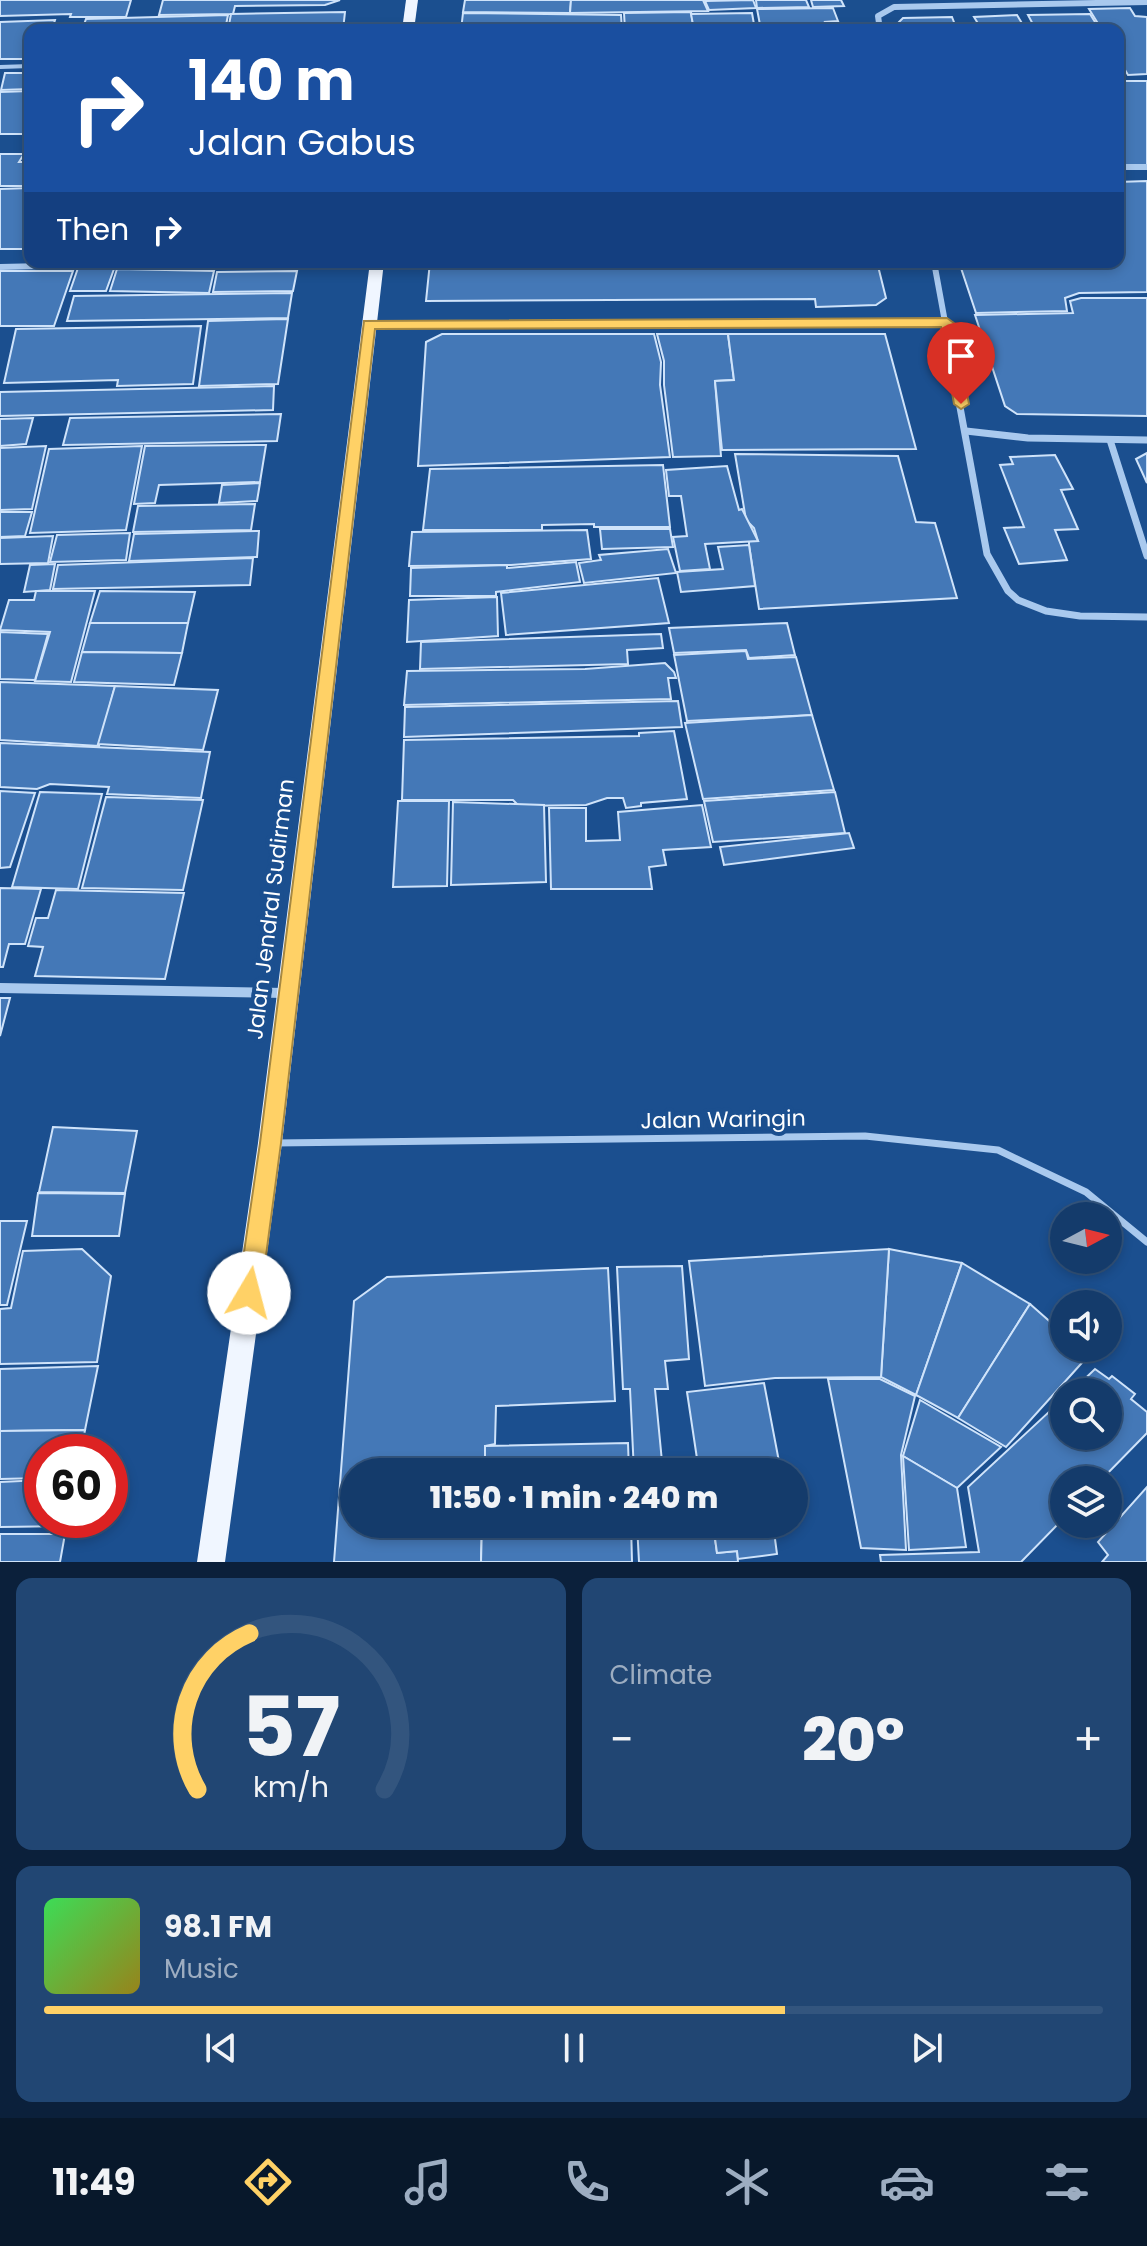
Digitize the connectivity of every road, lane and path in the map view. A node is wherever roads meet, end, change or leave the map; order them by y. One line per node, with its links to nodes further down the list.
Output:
1 (412, 0): 3 (main road)
2 (1147, 2): 4 (street)
3 (409, 24)
4 (879, 24)
5 (24, 66): 6 (lane)
6 (0, 67)
7 (1124, 167): 8 (street)
8 (1147, 167)
9 (24, 266): 10 (street)
10 (0, 267)
11 (376, 268): 14 (main road, Jalan Jendral Sudirman)
12 (935, 268): 13 (street)
13 (947, 323): 14 (street); 15 (street)
14 (369, 324): 21 (main road, Jalan Jendral Sudirman)
15 (966, 431): 16 (street); 19 (street)
16 (1110, 440): 17 (street); 18 (street)
17 (1147, 440)
18 (1147, 556)
19 (1147, 617)
20 (0, 988): 21 (street)
21 (288, 993): 22 (main road, Jalan Jendral Sudirman)
22 (270, 1143): 23 (lane, Jalan Waringin); 24 (main road, Jalan Jendral Sudirman)
23 (1147, 1241)
24 (211, 1562)

